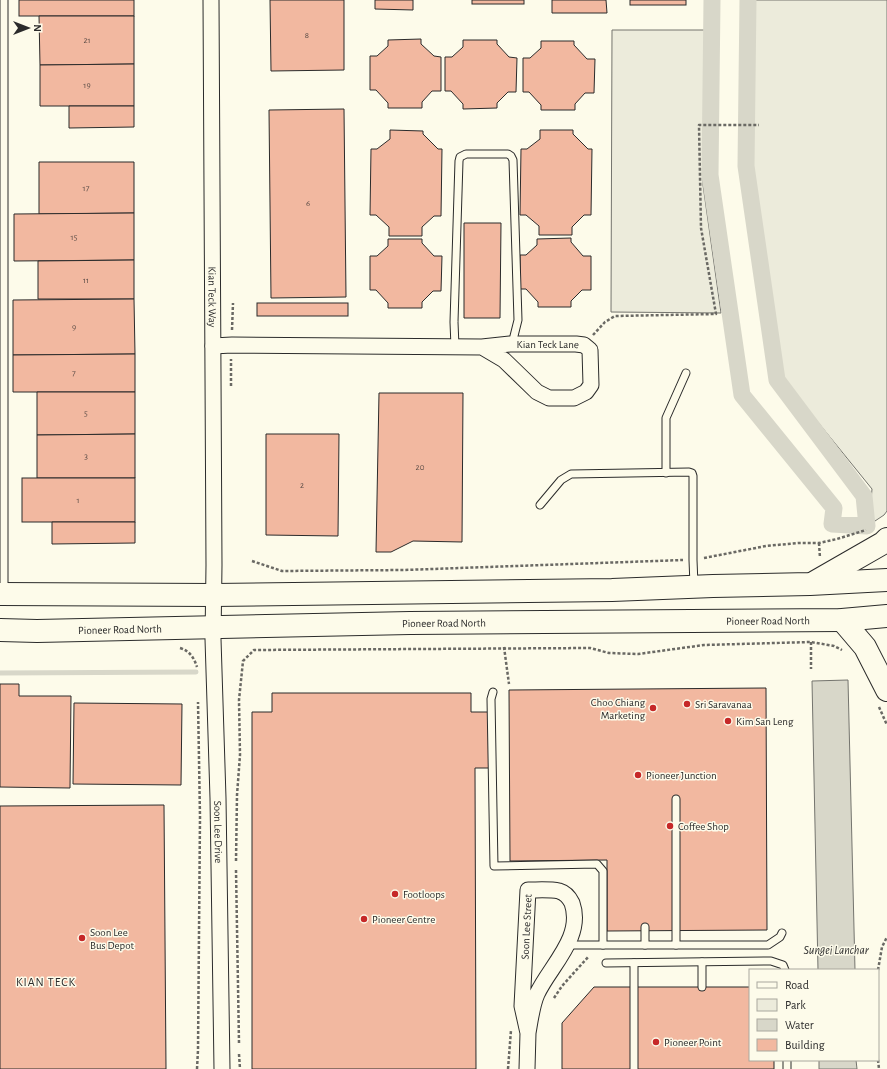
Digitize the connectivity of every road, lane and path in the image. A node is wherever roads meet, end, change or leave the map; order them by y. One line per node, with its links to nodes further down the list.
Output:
1 (4, 0): 18 (lane)
2 (211, 0): 6 (street, Kian Teck Way)
3 (759, 126): 5 (path)
4 (512, 344): 5 (street, Kian Teck Lane); 7 (lane); 8 (street, Kian Teck Lane)
5 (584, 345): 8 (street, Kian Teck Lane)
6 (213, 346): 7 (street, Kian Teck Lane); 19 (street, Kian Teck Way)
7 (455, 347): 8 (street, Kian Teck Lane)
8 (482, 347)
9 (686, 373): 10 (lane)
10 (666, 473): 11 (lane); 13 (lane)
11 (540, 505)
12 (878, 534): 13 (path); 16 (main road)
13 (692, 560): 14 (path); 17 (lane)
14 (252, 562)
15 (887, 580): 16 (main road)
16 (810, 584): 17 (main road)
17 (694, 587): 19 (main road)
18 (2, 594): 19 (main road)
19 (214, 595): 22 (street, Soon Lee Drive)
20 (887, 616): 21 (main road, Pioneer Road North)
21 (842, 620): 22 (main road, Pioneer Road North); 33 (main road)
22 (213, 628): 23 (main road, Pioneer Road North); 51 (street, Soon Lee Drive)
23 (0, 630)
24 (811, 642): 26 (path); 27 (path); 28 (path)
25 (178, 647): 29 (path)
26 (504, 647): 30 (path); 52 (path)
27 (844, 652)
28 (811, 669)
29 (198, 670)
30 (509, 684)
31 (493, 692): 40 (lane)
32 (198, 697): 50 (path)
33 (883, 698): 34 (path)
34 (887, 725)
35 (676, 799): 42 (lane)
36 (645, 927): 41 (lane)
37 (782, 932): 42 (lane)
38 (887, 937): 47 (path)
39 (568, 945): 40 (lane); 49 (street, Soon Lee Street); 49 (street, Soon Lee Street)
40 (603, 945): 41 (lane)
41 (645, 945): 42 (lane)
42 (676, 945)
43 (702, 962): 45 (lane); 46 (lane); 48 (lane)
44 (606, 963): 45 (lane)
45 (634, 963): 54 (lane)
46 (785, 969)
47 (878, 969)
48 (702, 987)
49 (528, 1033): 53 (street, Soon Lee Street)
50 (196, 1069)
51 (222, 1069)
52 (240, 1069)
53 (528, 1069)
54 (634, 1069)

